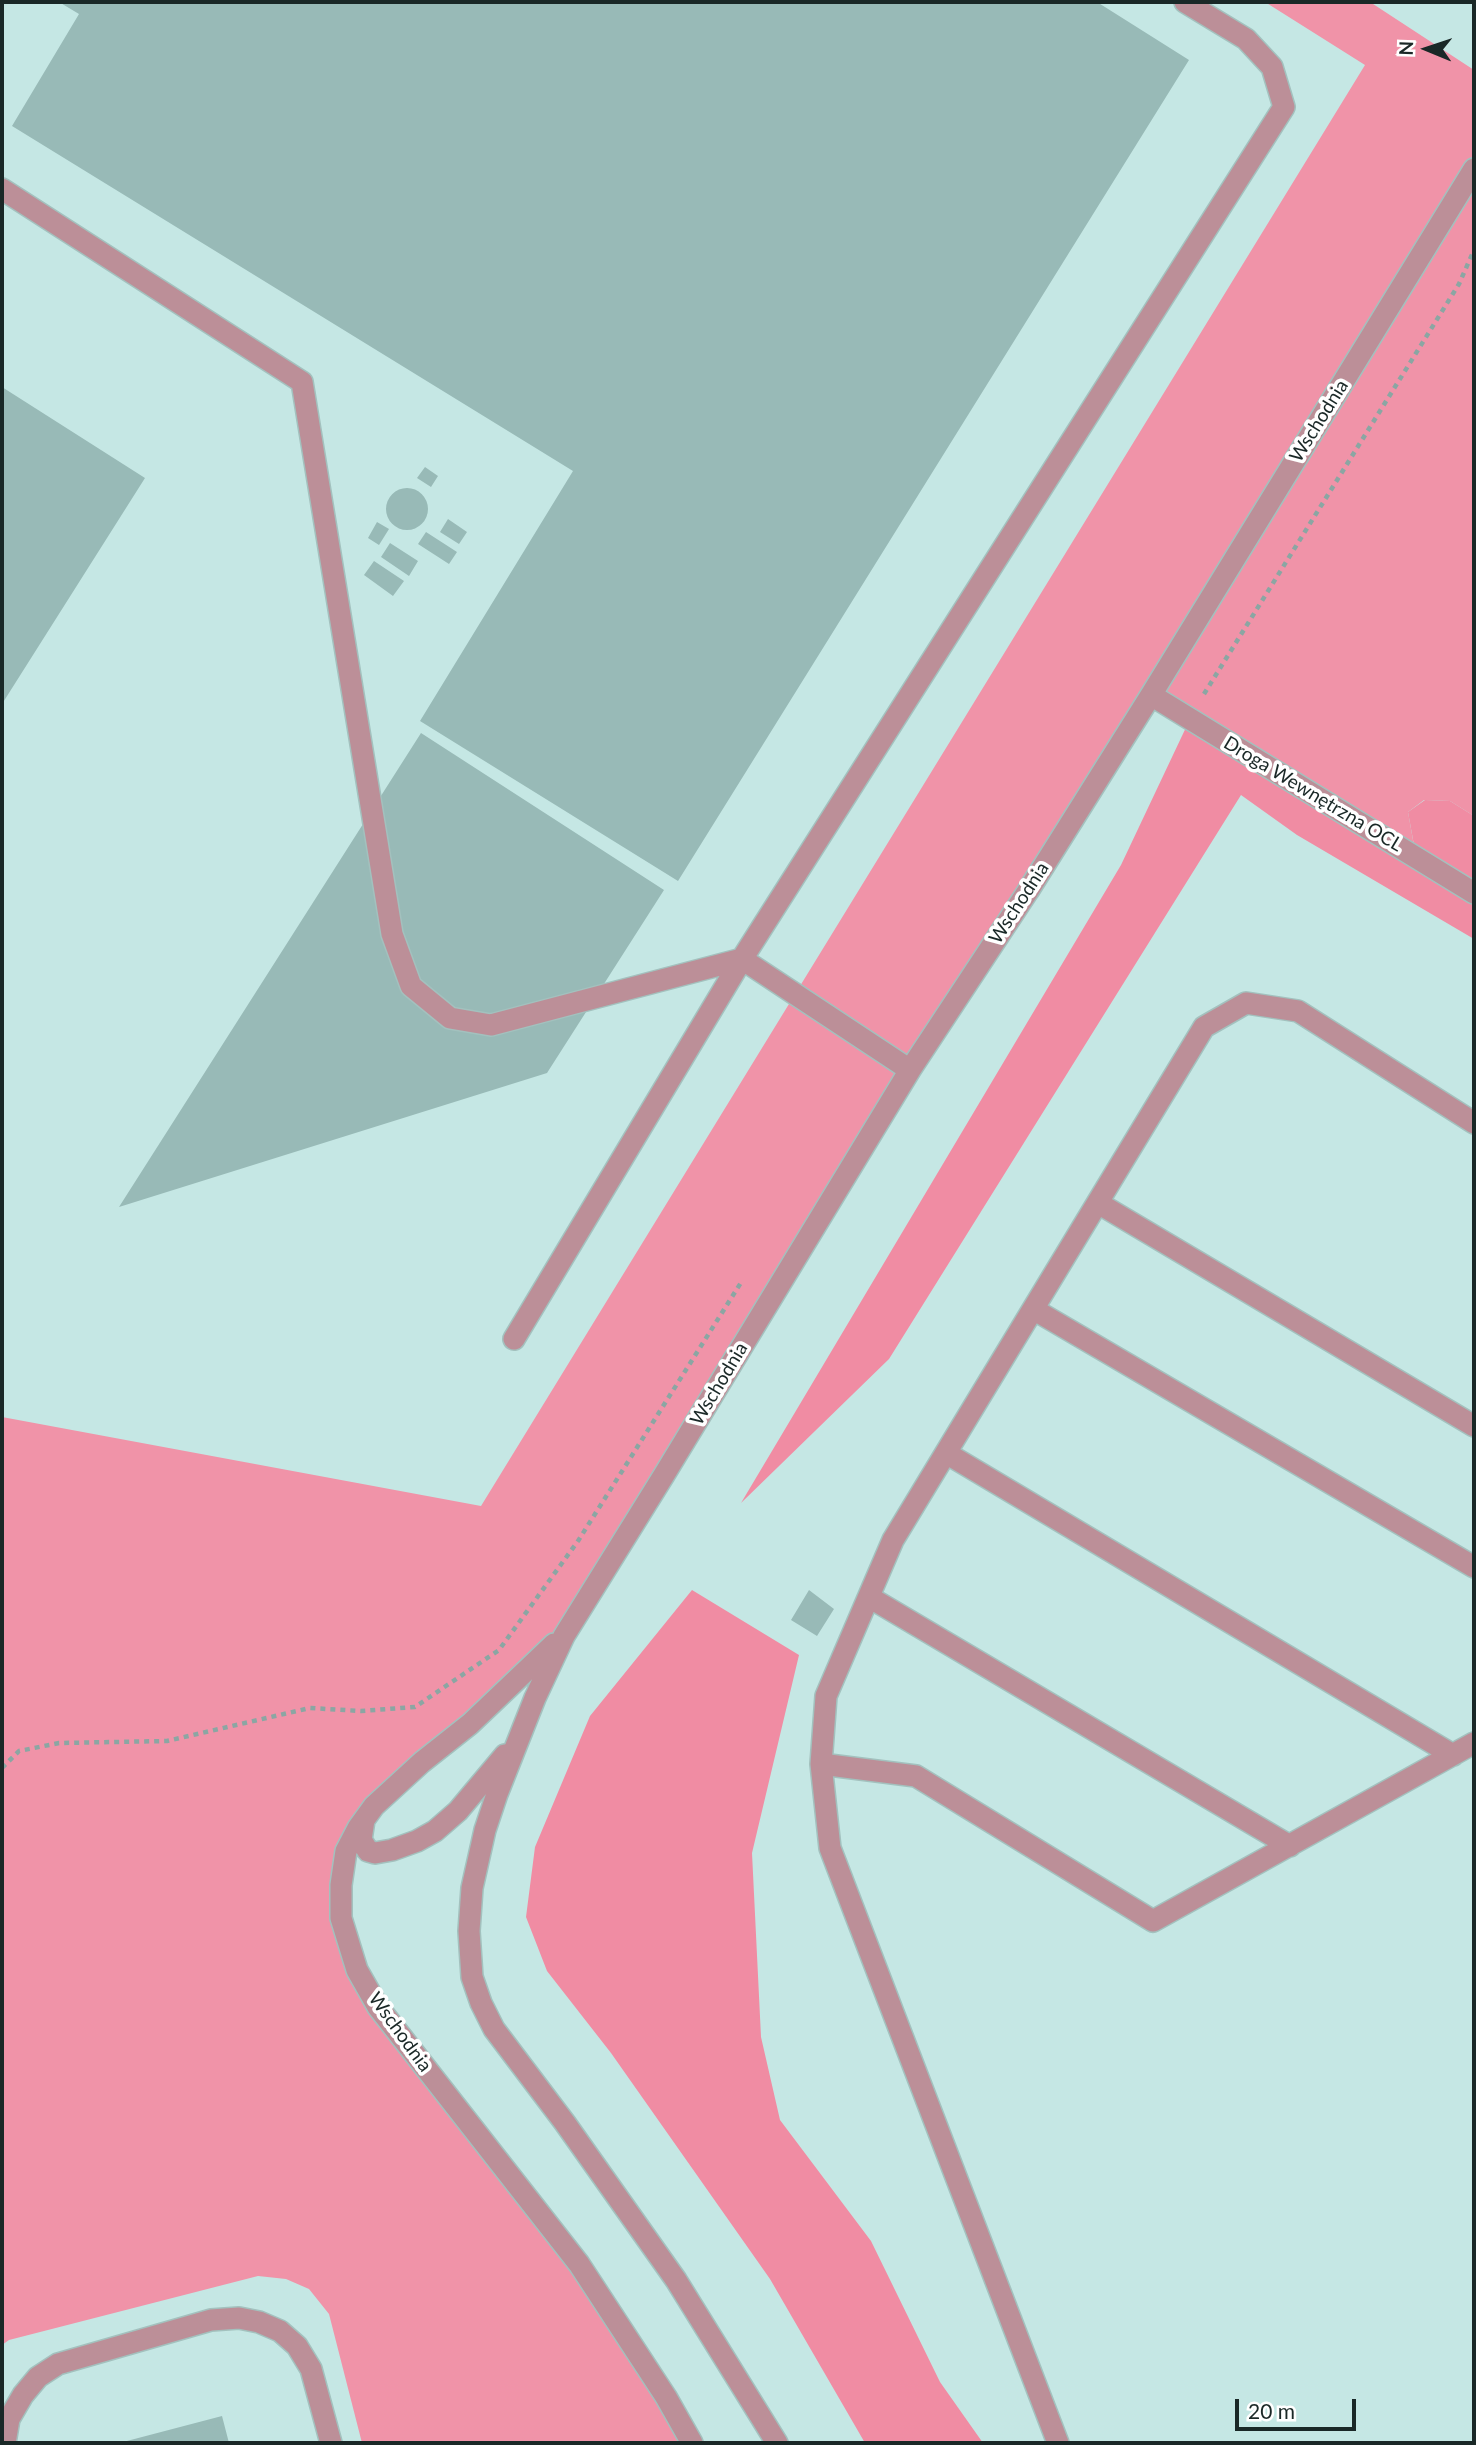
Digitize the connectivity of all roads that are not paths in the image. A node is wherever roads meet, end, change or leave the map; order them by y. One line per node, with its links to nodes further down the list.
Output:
1 (1185, 2): 6 (street)
2 (1474, 169): 4 (street, Wschodnia)
3 (2, 189): 6 (street)
4 (1151, 695): 5 (street, Droga Wewnętrzna OCL); 7 (street, Wschodnia)
5 (1474, 893)
6 (742, 959): 7 (street); 11 (street)
7 (910, 1070): 16 (street, Wschodnia)
8 (1474, 1123): 9 (street)
9 (1098, 1203): 10 (street); 12 (street)
10 (1033, 1309): 13 (street); 14 (street)
11 (514, 1339)
12 (1474, 1426)
13 (946, 1453): 15 (street); 19 (street)
14 (1474, 1567)
15 (869, 1597): 20 (street); 22 (street)
16 (564, 1636): 17 (street, Wschodnia); 21 (street, Wschodnia)
17 (521, 1733): 21 (street); 26 (street, Wschodnia)
18 (1474, 1743): 19 (street)
19 (1453, 1755): 22 (street)
20 (821, 1764): 22 (street); 27 (street)
21 (365, 1819): 25 (street, Wschodnia)
22 (1290, 1846)
23 (5, 2443): 24 (street)
24 (331, 2443)
25 (692, 2443)
26 (777, 2443)
27 (1058, 2443)

